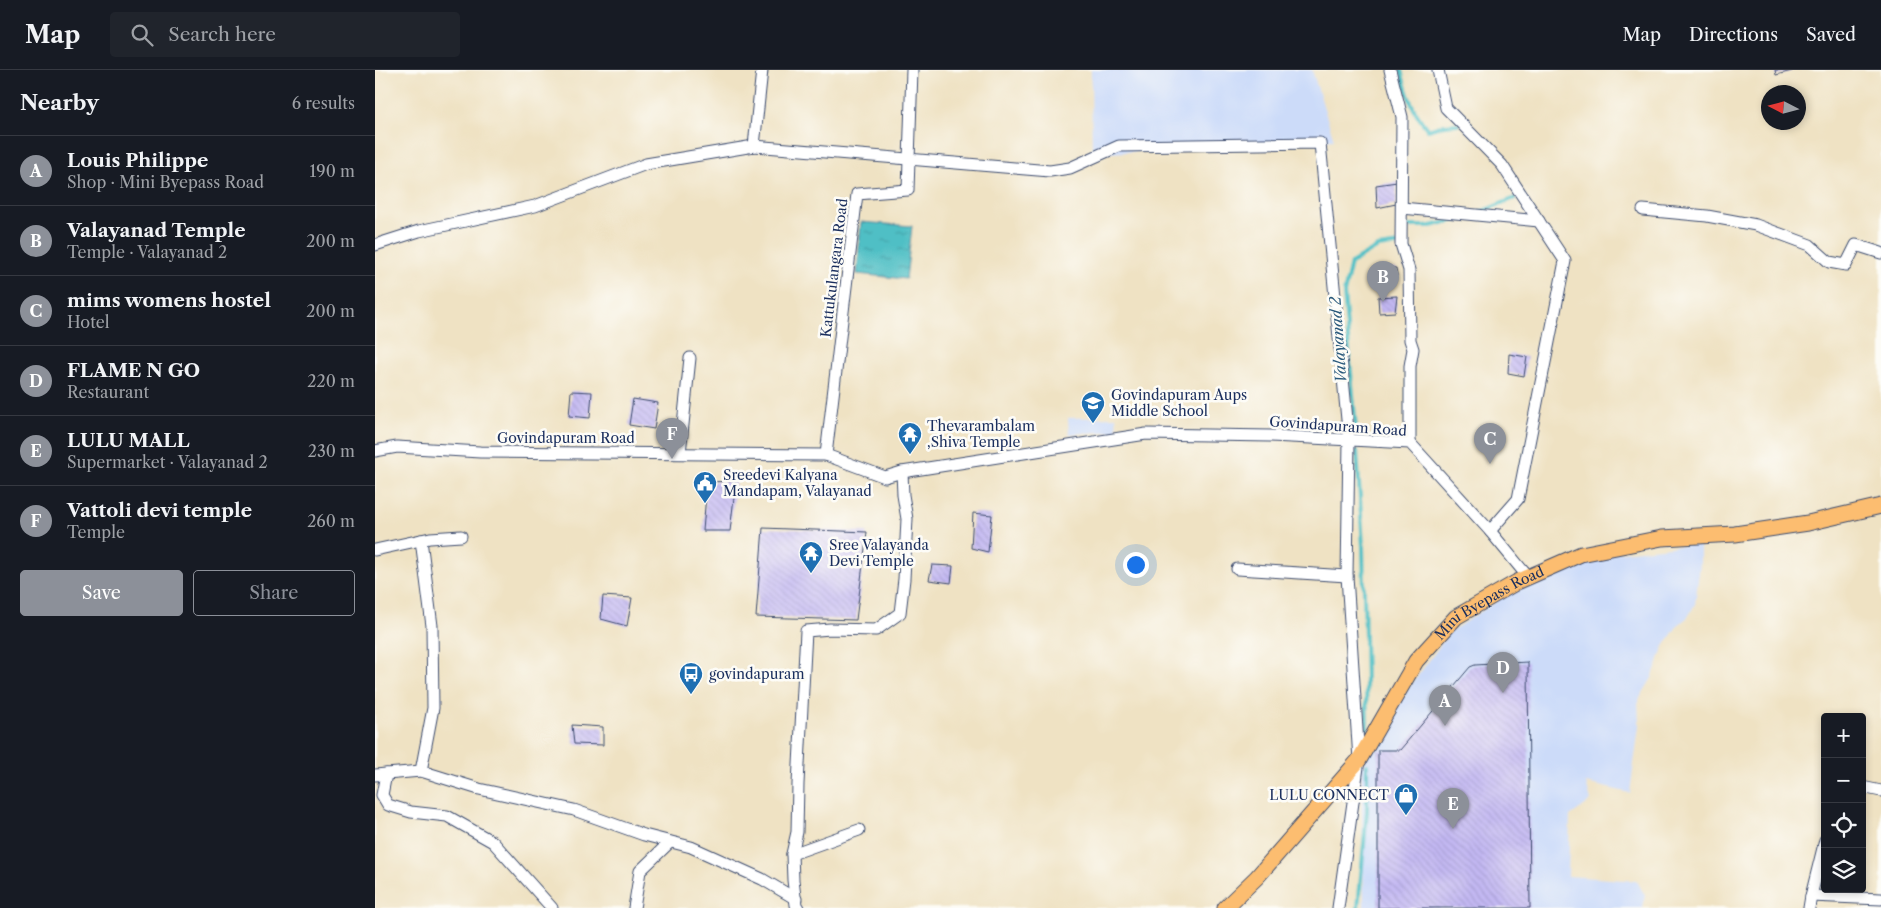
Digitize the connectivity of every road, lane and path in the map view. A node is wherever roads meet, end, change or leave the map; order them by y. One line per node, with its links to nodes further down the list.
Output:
1 (762, 70): 5 (street)
2 (912, 70): 6 (street, Kattukulangara Road)
3 (1390, 70): 7 (street)
4 (1438, 70): 9 (street)
5 (754, 146): 6 (street); 10 (street)
6 (908, 159): 13 (street); 17 (street, Kattukulangara Road)
7 (1402, 208): 9 (street); 14 (street)
8 (1643, 210): 11 (street)
9 (1539, 221): 20 (street)
10 (375, 245)
11 (1881, 253)
12 (690, 358): 16 (street)
13 (1349, 440): 14 (street, Govindapuram Road); 18 (street, Govindapuram Road); 25 (street)
14 (1410, 442): 20 (street, Govindapuram Road)
15 (375, 450): 16 (street, Govindapuram Road)
16 (679, 454): 17 (street, Govindapuram Road)
17 (826, 454): 18 (street, Govindapuram Road)
18 (902, 472): 35 (street)
19 (1881, 506): 26 (main road, Mini Byepass Road)
20 (1490, 531): 26 (street, Govindapuram Road)
21 (461, 536): 22 (street)
22 (421, 540): 23 (street); 28 (street)
23 (375, 550)
24 (1237, 569): 25 (street)
25 (1347, 576): 27 (street)
26 (1528, 577): 27 (main road, Mini Byepass Road)
27 (1359, 760): 41 (main road, Mini Byepass Road); 42 (street)
28 (421, 772): 29 (street); 33 (street)
29 (381, 775): 39 (street)
30 (1866, 788): 31 (street)
31 (1881, 791)
32 (859, 830): 35 (street)
33 (670, 842): 38 (street); 40 (street)
34 (1823, 848): 36 (street)
35 (792, 854): 38 (street)
36 (1811, 896): 37 (street); 43 (street)
37 (1881, 900)
38 (797, 904)
39 (552, 908)
40 (634, 908)
41 (1225, 908)
42 (1338, 908)
43 (1809, 908)

